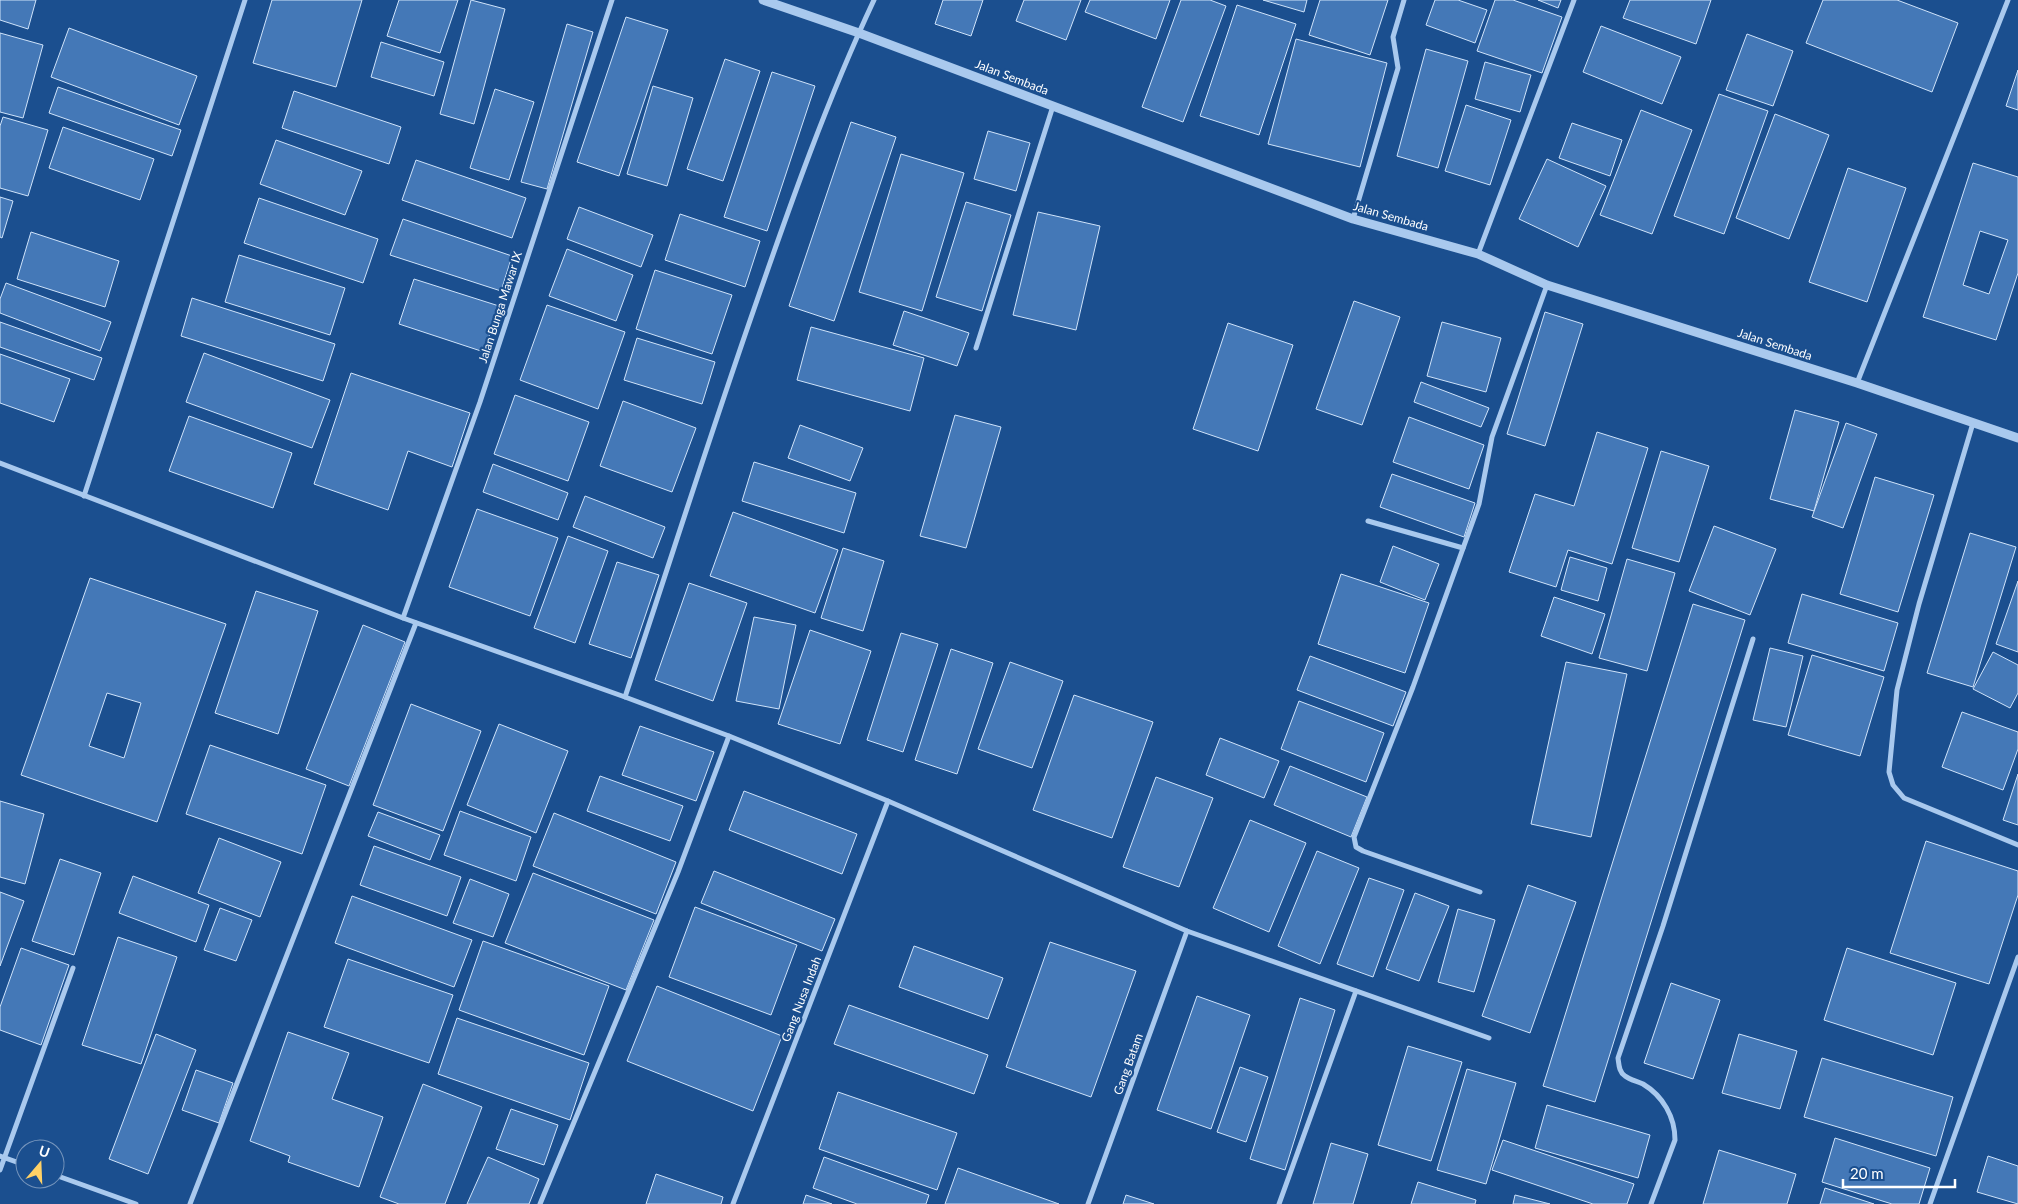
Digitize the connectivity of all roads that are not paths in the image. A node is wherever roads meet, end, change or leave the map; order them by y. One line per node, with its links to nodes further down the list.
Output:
1 (245, 0): 18 (street)
2 (612, 0): 21 (street, Jalan Bunga Mawar IX)
3 (763, 0): 8 (street, Jalan Sembada)
4 (874, 0): 8 (street)
5 (1404, 0): 10 (street)
6 (1574, 0): 11 (street)
7 (2008, 0): 14 (street)
8 (859, 33): 9 (street, Jalan Sembada); 24 (street)
9 (1053, 106): 10 (street, Jalan Sembada); 13 (street)
10 (1353, 219): 11 (street, Jalan Sembada)
11 (1478, 254): 12 (street, Jalan Sembada)
12 (1547, 285): 14 (street, Jalan Sembada); 20 (street)
13 (976, 348)
14 (1857, 383): 15 (street, Jalan Sembada)
15 (1973, 423): 16 (street, Jalan Sembada); 27 (street)
16 (2018, 438)
17 (0, 463): 18 (street)
18 (84, 496): 21 (street)
19 (1368, 521): 20 (street)
20 (1463, 548): 28 (street)
21 (403, 618): 22 (street)
22 (416, 623): 24 (street); 40 (street)
23 (1753, 639): 45 (street)
24 (626, 697): 25 (street)
25 (728, 736): 26 (street); 41 (street)
26 (888, 801): 29 (street); 42 (street, Gang Nusa Indah)
27 (2018, 845)
28 (1480, 892)
29 (1187, 932): 32 (street); 43 (street, Gang Batam)
30 (2018, 957): 46 (street)
31 (73, 968): 34 (street)
32 (1356, 991): 33 (street); 44 (street)
33 (1489, 1038)
34 (2, 1156): 35 (street); 36 (street)
35 (15, 1161)
36 (0, 1170)
37 (65, 1179): 38 (street)
38 (123, 1202): 39 (street)
39 (136, 1204)
40 (190, 1204)
41 (540, 1204)
42 (733, 1204)
43 (1088, 1204)
44 (1279, 1204)
45 (1651, 1204)
46 (1930, 1204)

